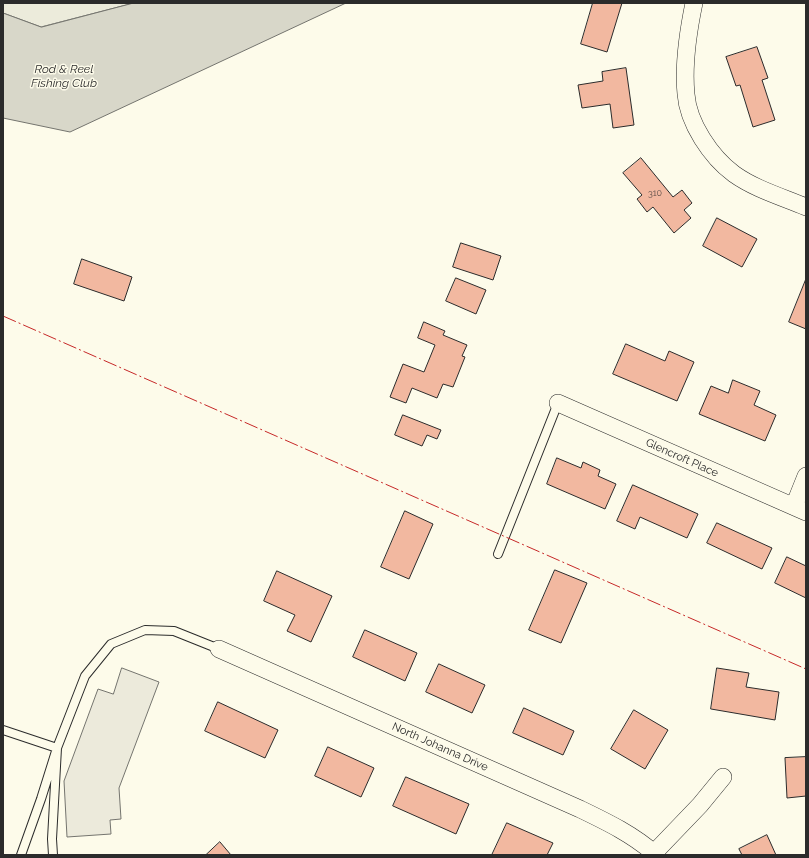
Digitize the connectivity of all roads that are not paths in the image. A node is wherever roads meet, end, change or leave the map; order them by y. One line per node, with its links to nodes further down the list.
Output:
1 (694, 3): 2 (street)
2 (806, 207)
3 (558, 403): 5 (street, Glencroft Place); 6 (lane)
4 (806, 476): 5 (street)
5 (800, 509)
6 (498, 554)
7 (219, 649): 9 (lane); 11 (street, North Johanna Drive)
8 (3, 730): 9 (lane)
9 (57, 748): 12 (lane); 13 (lane)
10 (723, 777): 11 (street)
11 (655, 854)
12 (21, 855)
13 (53, 855)

